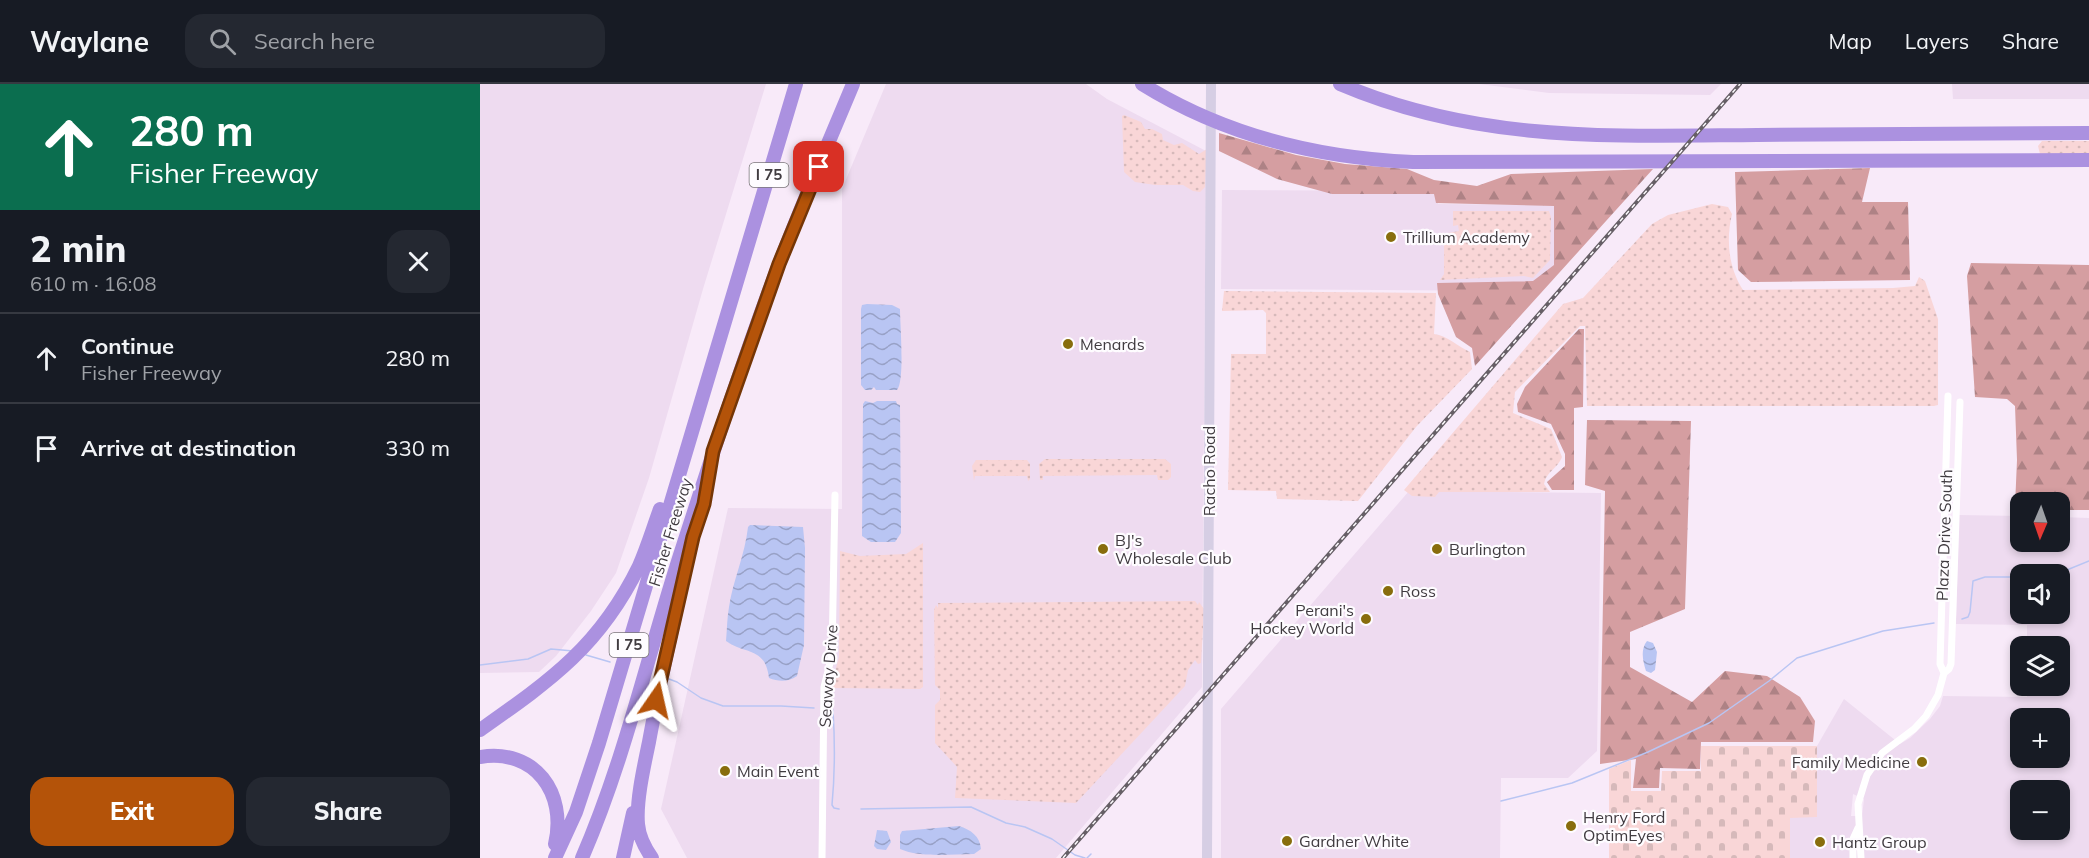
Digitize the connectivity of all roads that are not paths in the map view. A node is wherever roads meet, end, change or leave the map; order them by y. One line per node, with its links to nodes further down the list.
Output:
1 (796, 84): 12 (highway, Fisher Freeway / I 75)
2 (853, 84): 13 (highway, Fisher Freeway / I 75)
3 (1142, 84): 7 (highway)
4 (1211, 84): 29 (street, Racho Road)
5 (1340, 84): 6 (highway)
6 (2089, 133)
7 (2089, 160)
8 (1948, 396): 10 (street, Plaza Drive South)
9 (1960, 402): 11 (street, Plaza Drive South)
10 (1948, 420): 11 (street); 14 (street, Plaza Drive South)
11 (1959, 420): 15 (street, Plaza Drive South)
12 (691, 432): 20 (highway); 24 (highway, Fisher Freeway / I 75)
13 (713, 451): 22 (highway); 25 (highway, Fisher Freeway / I 75)
14 (1946, 465): 15 (street); 17 (street, Plaza Drive South)
15 (1958, 466): 18 (street, Plaza Drive South)
16 (835, 495): 28 (street, Seaway Drive)
17 (1944, 550): 18 (street); 19 (street, Plaza Drive South)
18 (1955, 550): 19 (street, Plaza Drive South)
19 (1944, 673): 23 (street, Plaza Drive South)
20 (480, 730)
21 (480, 757): 24 (highway)
22 (645, 759): 26 (highway); 27 (highway)
23 (1858, 828): 30 (street, Plaza Drive South); 31 (street, Plaza Drive South)
24 (553, 857)
25 (582, 858)
26 (623, 858)
27 (652, 858)
28 (822, 858)
29 (1206, 858)
30 (1853, 858)
31 (1861, 858)

